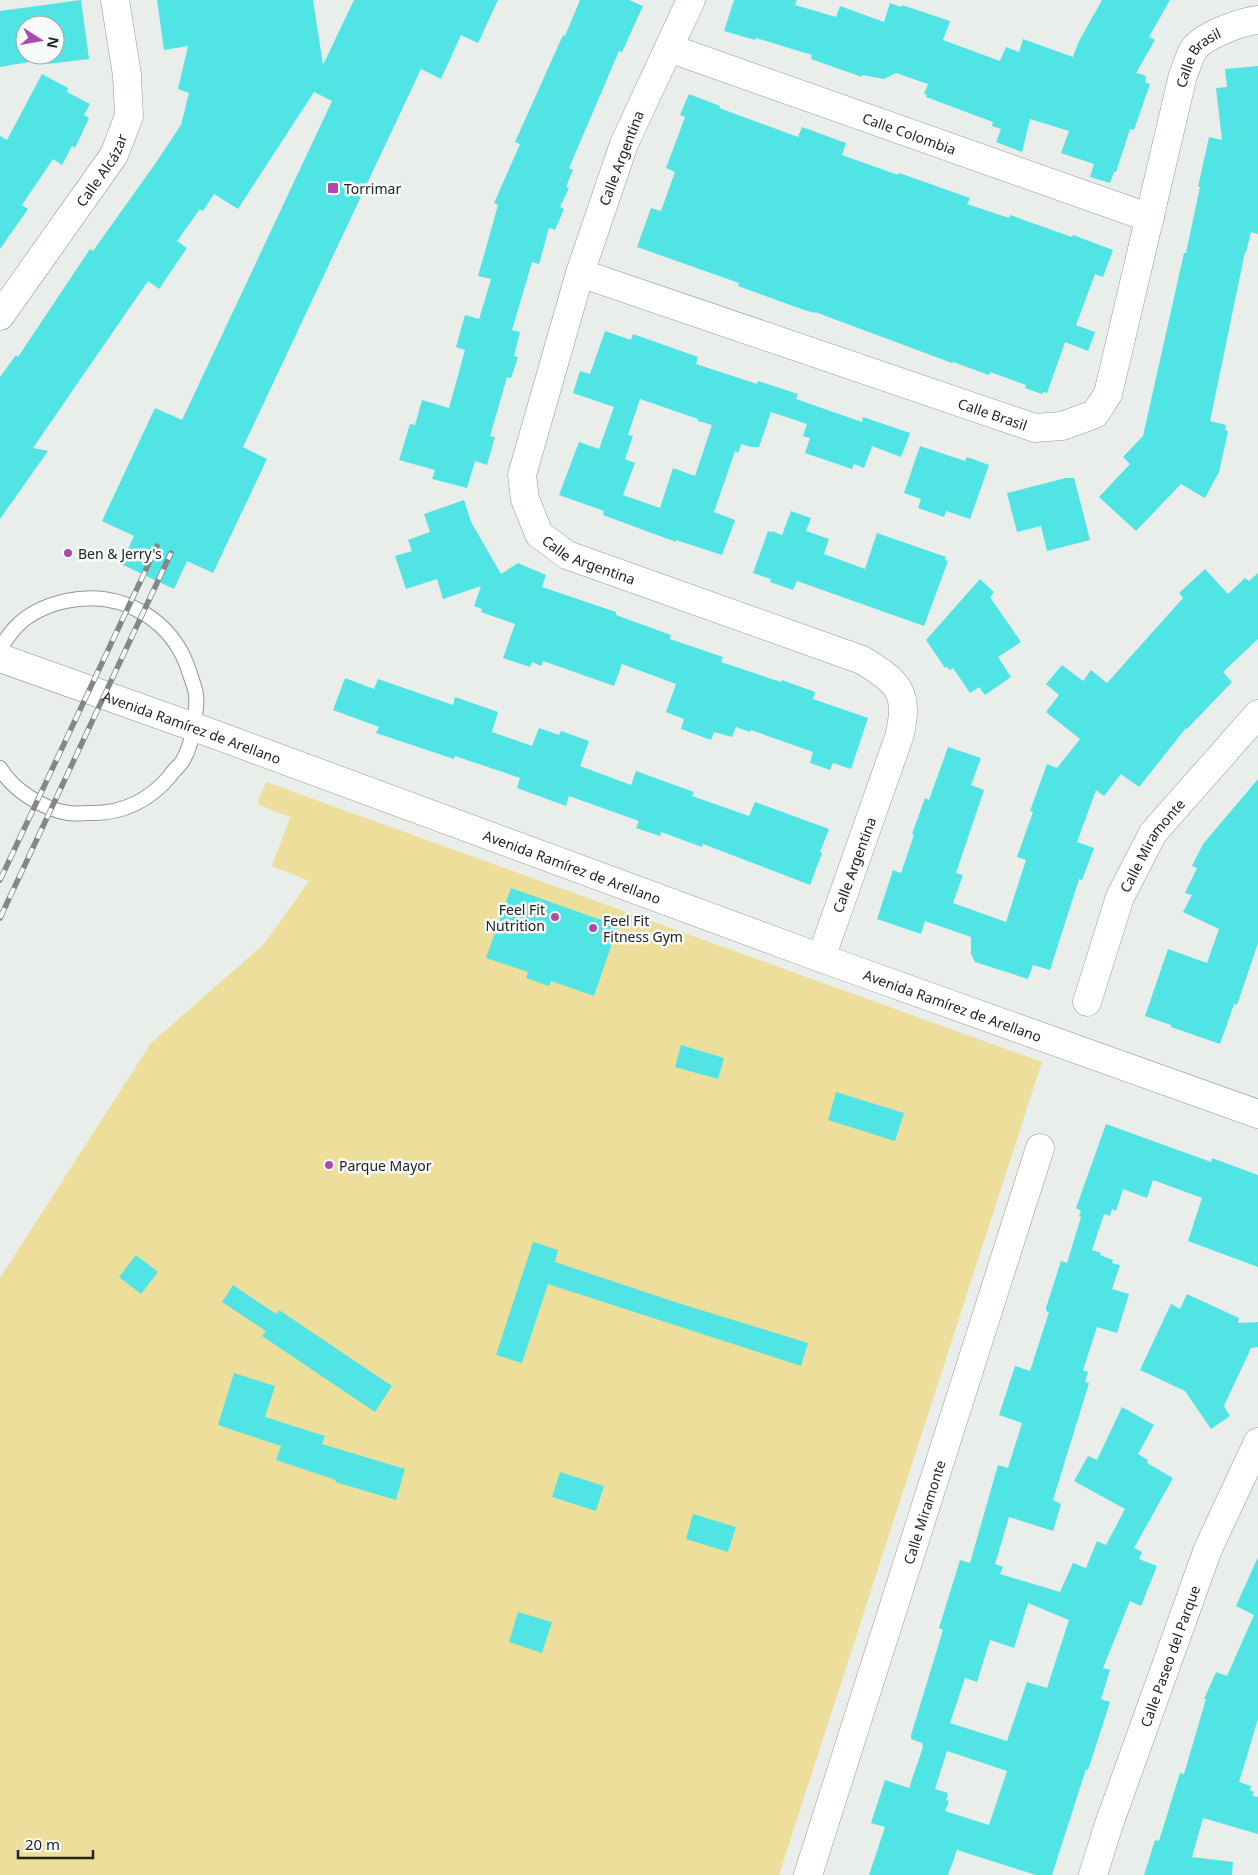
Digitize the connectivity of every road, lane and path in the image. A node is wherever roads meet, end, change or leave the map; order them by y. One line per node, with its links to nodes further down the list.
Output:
1 (115, 0): 7 (street, Calle Alcázar)
2 (691, 0): 4 (street, Calle Argentina)
3 (1258, 20): 5 (street, Calle Brasil)
4 (669, 48): 5 (street, Calle Colombia); 6 (street, Calle Argentina)
5 (1150, 218): 6 (street, Calle Brasil)
6 (580, 273): 13 (street, Calle Argentina)
7 (0, 316)
8 (0, 648): 11 (lane)
9 (0, 658): 11 (street, Avenida Ramírez de Arellano)
10 (1258, 714): 14 (street, Calle Miramonte)
11 (195, 728): 12 (lane); 13 (street, Avenida Ramírez de Arellano)
12 (0, 768)
13 (821, 958): 15 (street, Avenida Ramírez de Arellano)
14 (1087, 1002)
15 (1258, 1114)
16 (1040, 1148): 18 (street, Calle Miramonte)
17 (1258, 1442): 19 (street, Calle Paseo del Parque)
18 (808, 1875)
19 (1093, 1875)

